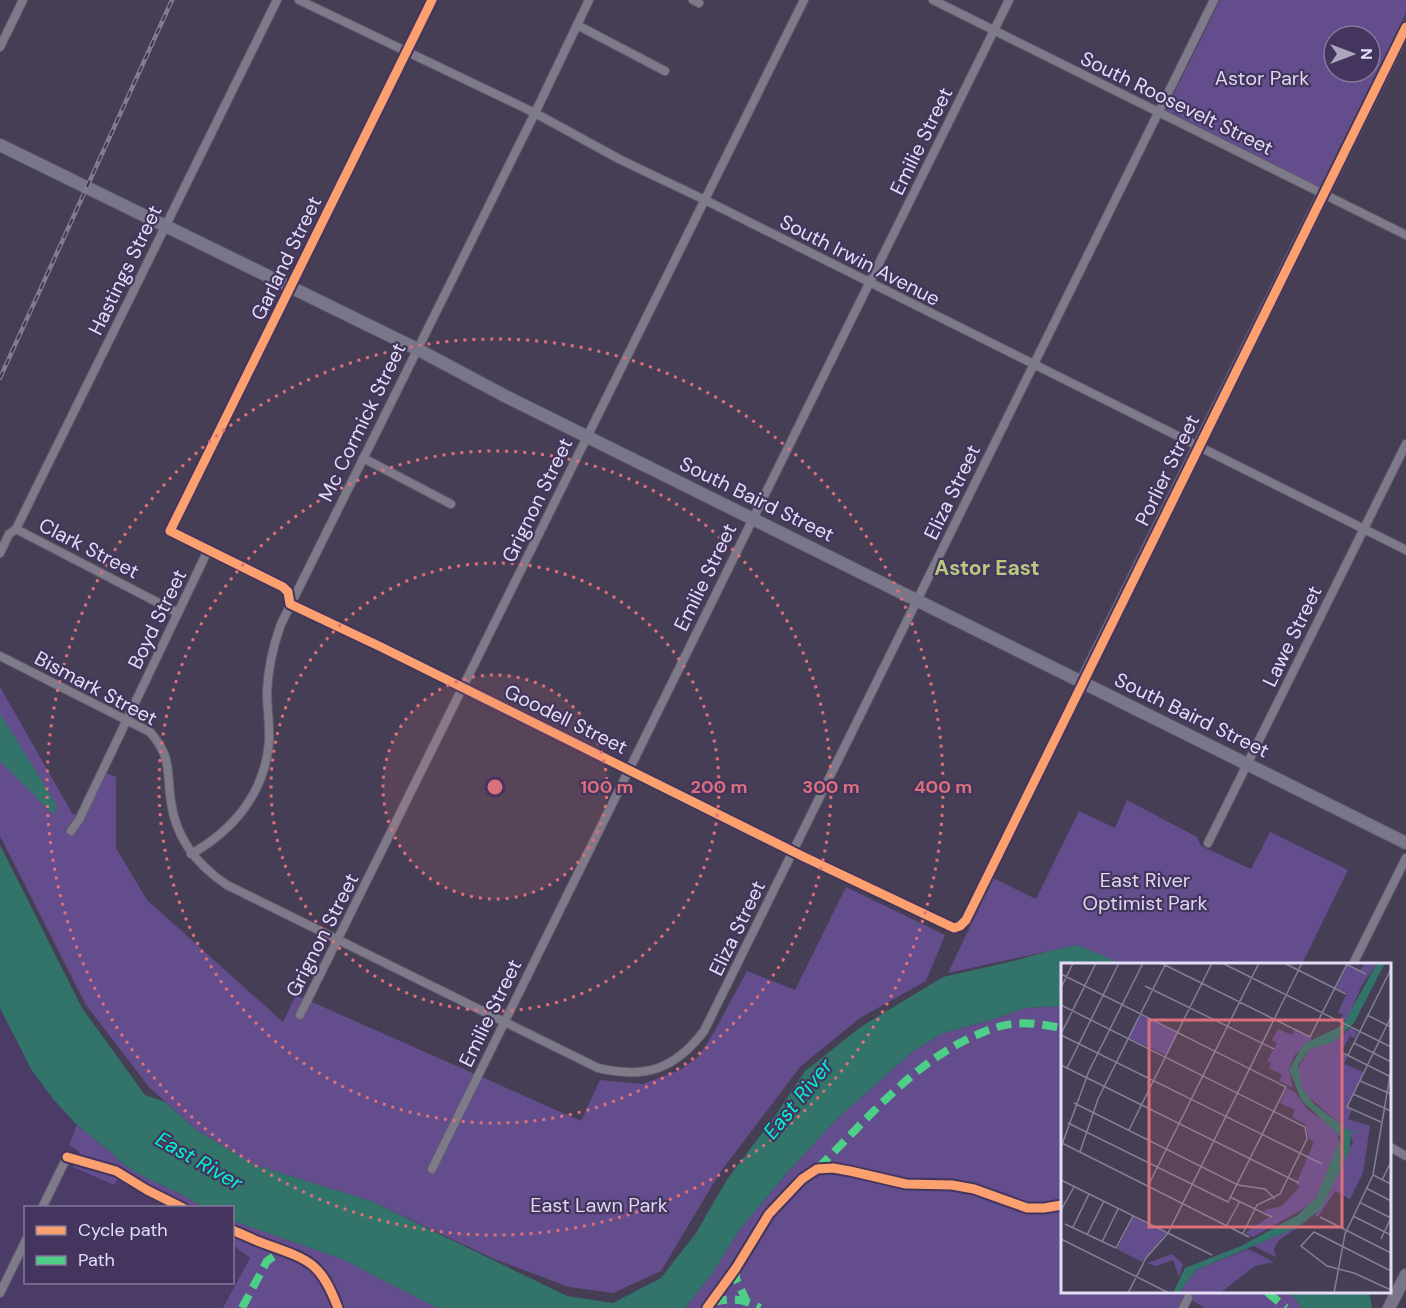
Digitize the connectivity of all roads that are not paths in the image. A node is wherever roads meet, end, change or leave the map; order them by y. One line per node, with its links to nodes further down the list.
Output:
1 (23, 0): 13 (street)
2 (277, 0): 21 (street, Hastings Street)
3 (299, 0): 14 (street, South Irwin Avenue)
4 (432, 0): 14 (street, Garland Street)
5 (589, 0): 10 (street, Mc Cormick Street)
6 (804, 0): 20 (street, Grignon Street)
7 (933, 0): 12 (street, South Roosevelt Street)
8 (1009, 0): 12 (street, Emilie Street)
9 (1214, 0): 16 (street, Eliza Street)
10 (577, 25): 15 (street); 17 (street, Mc Cormick Street)
11 (1406, 27): 19 (street, Porlier Street)
12 (994, 30): 16 (street, South Roosevelt Street); 23 (street, Emilie Street)
13 (0, 47)
14 (407, 52): 17 (street, South Irwin Avenue); 24 (street, Garland Street)
15 (665, 71)
16 (1159, 112): 19 (street, South Roosevelt Street); 26 (street, Eliza Street)
17 (535, 113): 20 (street, South Irwin Avenue); 25 (street, Mc Cormick Street)
18 (0, 144): 21 (street, South Baird Street)
19 (1323, 194): 22 (street, South Roosevelt Street); 29 (street, Porlier Street)
20 (705, 200): 23 (street, South Irwin Avenue); 27 (street, Grignon Street)
21 (166, 226): 24 (street, South Baird Street); 33 (street, Hastings Street)
22 (1406, 235)
23 (868, 283): 26 (street, South Irwin Avenue); 32 (street, Emilie Street)
24 (291, 287): 25 (street, South Baird Street); 35 (street, Garland Street)
25 (417, 349): 27 (street, South Baird Street); 30 (street, Mc Cormick Street)
26 (1034, 365): 29 (street, South Irwin Avenue); 39 (street, Eliza Street)
27 (587, 436): 32 (street, South Baird Street); 44 (street, Grignon Street)
28 (1406, 444): 34 (street, Lawe Street)
29 (1198, 447): 34 (street, South Irwin Avenue); 43 (street, Porlier Street)
30 (363, 458): 31 (street); 40 (street, Mc Cormick Street)
31 (451, 504)
32 (752, 518): 39 (street, South Baird Street); 47 (street, Emilie Street)
33 (16, 529): 38 (street, Hastings Street); 41 (street, Clark Street)
34 (1364, 529): 37 (street, South Irwin Avenue); 46 (street, Lawe Street)
35 (170, 531): 36 (street, Goodell Street)
36 (208, 550): 40 (street, Goodell Street); 41 (street, Boyd Street)
37 (1406, 550)
38 (0, 553)
39 (917, 600): 43 (street, South Baird Street); 51 (street, Eliza Street)
40 (290, 604): 44 (street, Goodell Street); 52 (street, Mc Cormick Street)
41 (178, 613): 45 (street, Boyd Street)
42 (0, 656): 45 (street, Bismark Street)
43 (1082, 682): 46 (street, South Baird Street); 54 (street, Porlier Street)
44 (463, 688): 47 (street, Goodell Street); 55 (street, Grignon Street)
45 (127, 719): 48 (street, Boyd Street); 52 (street, Bismark Street)
46 (1247, 764): 49 (street, Lawe Street); 50 (street, South Baird Street)
47 (628, 770): 51 (street, Goodell Street); 58 (street, Emilie Street)
48 (71, 831)
49 (1208, 843)
50 (1406, 843)
51 (793, 852): 54 (street, Goodell Street); 58 (street, Eliza Street)
52 (191, 854): 55 (street, Bismark Street)
53 (1406, 858): 56 (street)
54 (958, 927)
55 (339, 939): 57 (street, Grignon Street); 58 (street, Bismark Street)
56 (1354, 963)
57 (300, 1015)
58 (504, 1021): 62 (street, Emilie Street)
59 (1391, 1149): 60 (street)
60 (1406, 1156)
61 (67, 1157): 63 (street)
62 (432, 1169)
63 (43, 1206)
64 (24, 1244): 66 (street)
65 (1406, 1275): 69 (street)
66 (0, 1293)
67 (1188, 1298): 68 (street)
68 (1184, 1308)
69 (1389, 1308)

